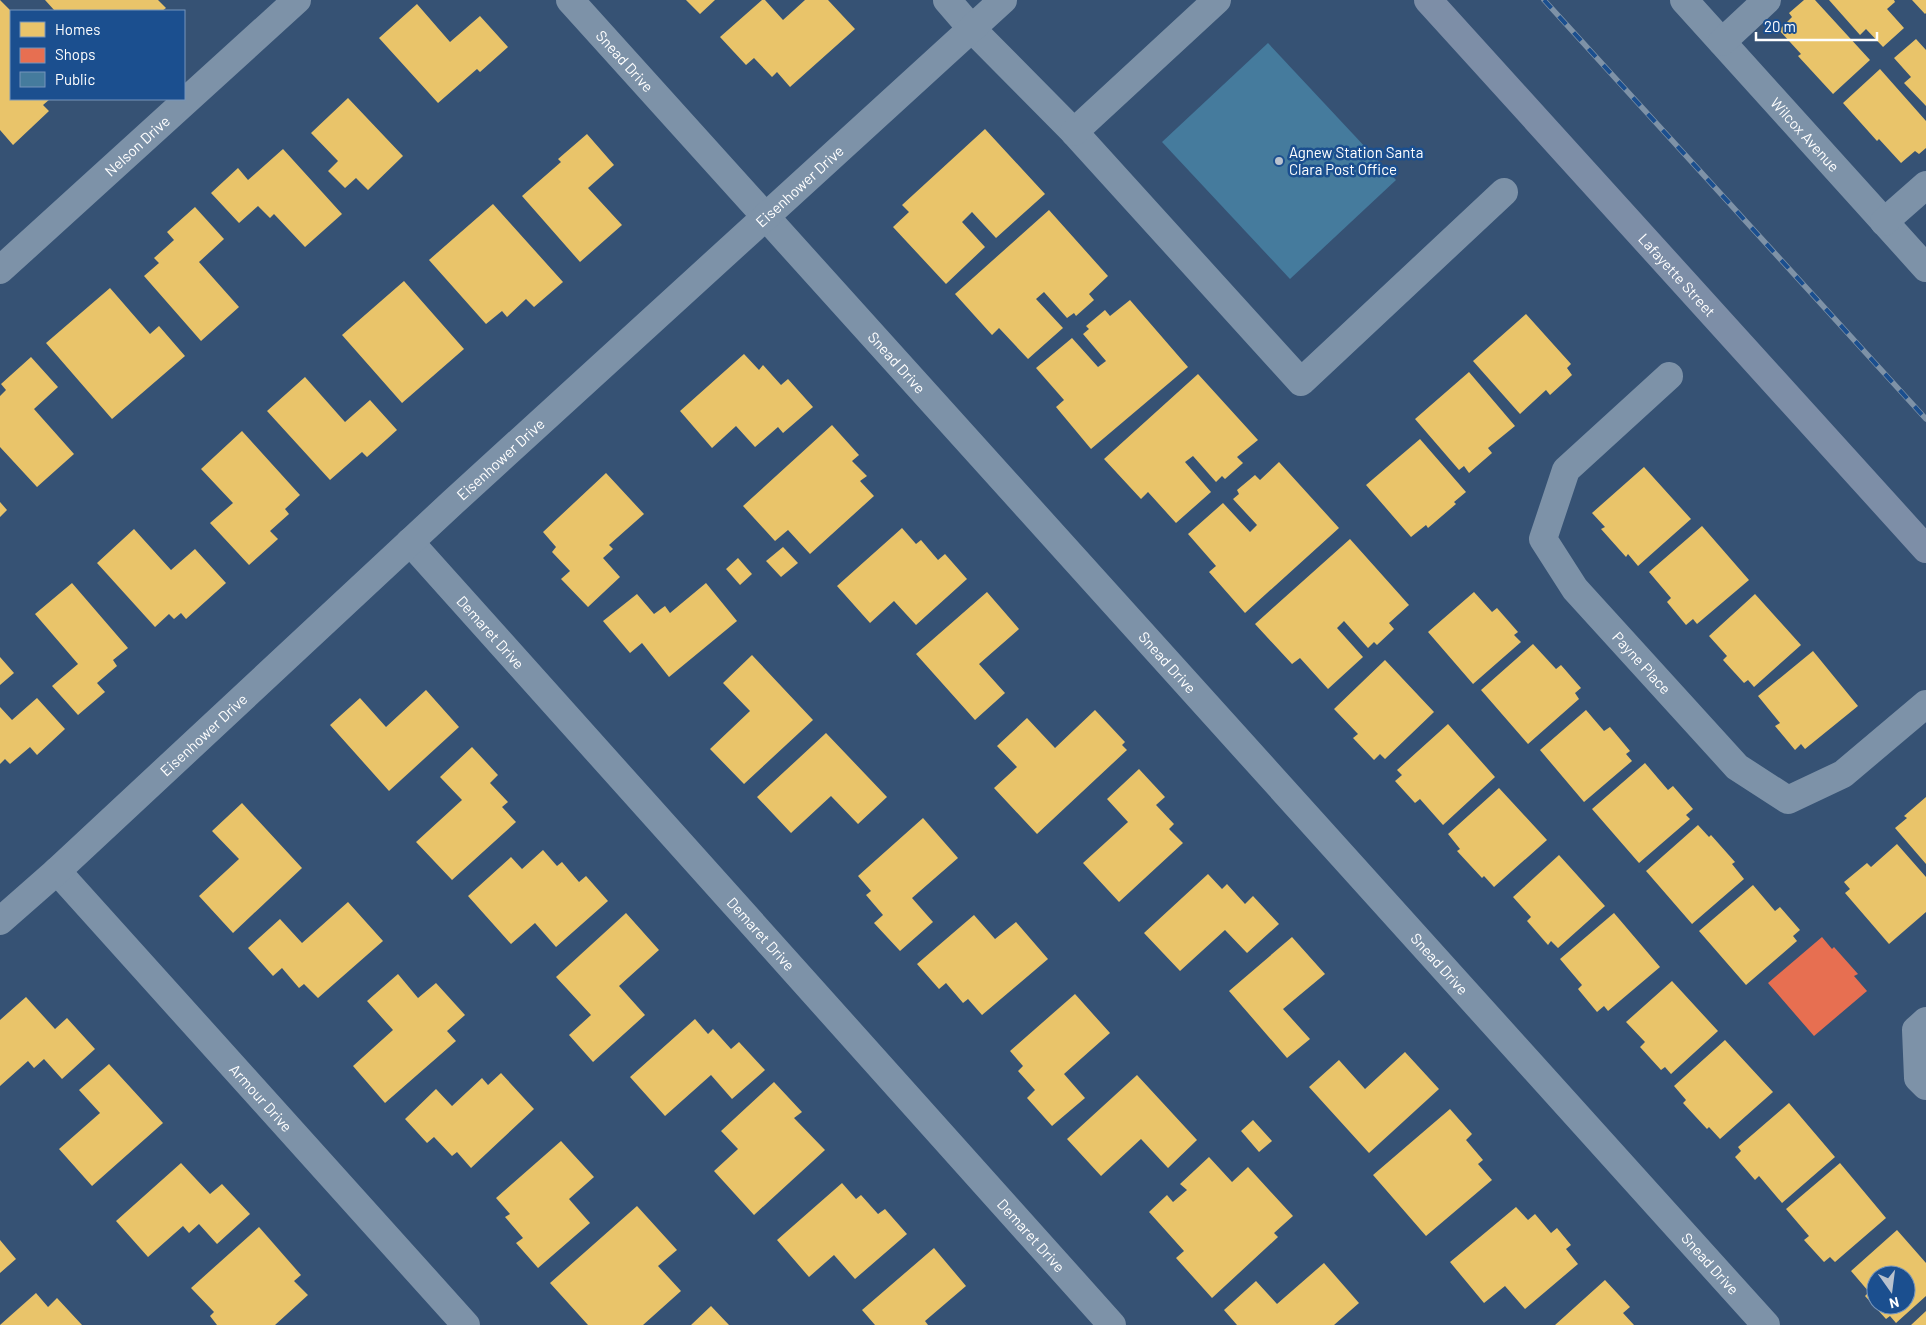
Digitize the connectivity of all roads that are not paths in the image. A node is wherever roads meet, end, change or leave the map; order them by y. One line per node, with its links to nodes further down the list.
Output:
1 (297, 0): 17 (street, Nelson Drive)
2 (570, 0): 14 (street, Snead Drive)
3 (947, 0): 9 (street)
4 (1004, 0): 9 (street, Eisenhower Drive)
5 (1217, 0): 11 (street)
6 (1428, 0): 20 (main road, Lafayette Street)
7 (1684, 0): 10 (street, Wilcox Avenue)
8 (1767, 0): 10 (street)
9 (972, 29): 11 (street); 14 (street, Eisenhower Drive)
10 (1722, 42): 15 (street, Wilcox Avenue)
11 (1074, 132): 13 (street)
12 (1926, 185): 15 (street)
13 (1504, 192)
14 (765, 216): 19 (street, Eisenhower Drive); 28 (street, Snead Drive)
15 (1884, 222): 16 (street, Wilcox Avenue)
16 (1926, 268)
17 (0, 270)
18 (1668, 376): 21 (street, Payne Place)
19 (410, 542): 22 (street, Eisenhower Drive); 27 (street, Demaret Drive)
20 (1926, 549)
21 (1926, 704)
22 (57, 871): 23 (street, Eisenhower Drive); 26 (street, Armour Drive)
23 (0, 921)
24 (1921, 1025): 25 (street)
25 (1926, 1086)
26 (466, 1325)
27 (1112, 1325)
28 (1766, 1325)

